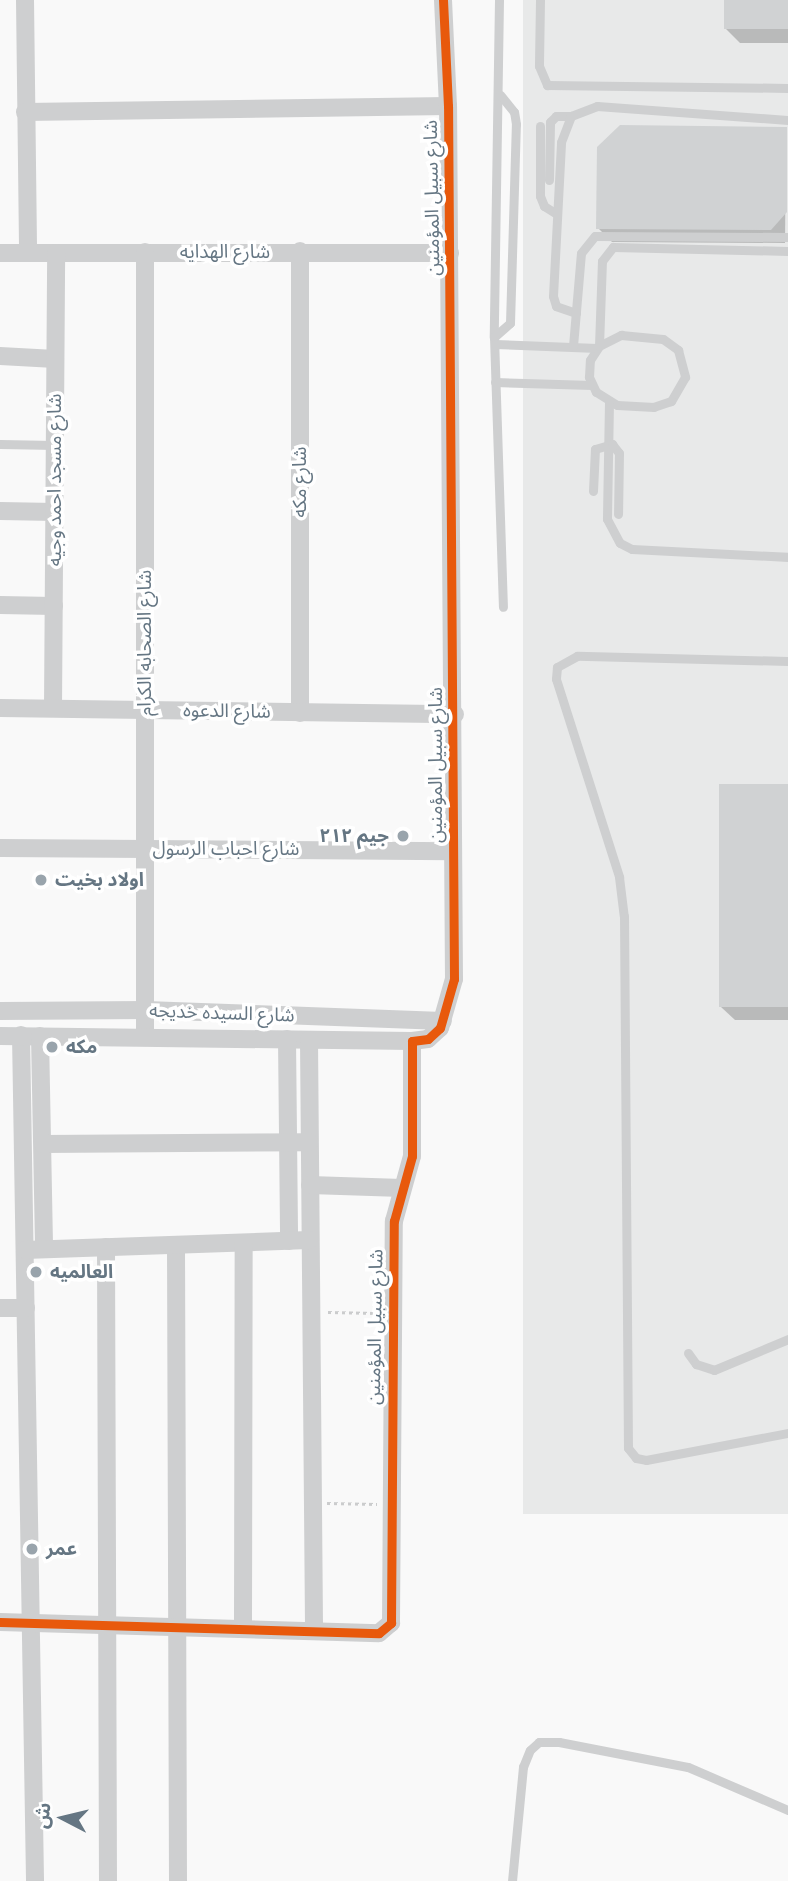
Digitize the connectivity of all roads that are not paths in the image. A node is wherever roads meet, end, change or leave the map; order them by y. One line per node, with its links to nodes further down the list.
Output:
1 (25, 0): 8 (street)
2 (443, 0): 7 (street, شارع سبيل المؤمنين)
3 (499, 0): 6 (lane)
4 (540, 0): 5 (lane)
5 (788, 88)
6 (500, 95): 23 (lane); 23 (lane)
7 (448, 106): 8 (street); 21 (street, شارع سبيل المؤمنين)
8 (25, 112): 19 (street)
9 (571, 117): 10 (lane); 12 (lane); 13 (lane)
10 (788, 120)
11 (540, 126): 13 (lane)
12 (549, 180)
13 (557, 214): 22 (lane)
14 (788, 237): 22 (lane)
15 (300, 251): 17 (street, شارع الهدايه); 21 (street, شارع الهدايه); 46 (street, شارع مكه)
16 (788, 251): 25 (lane)
17 (145, 252): 20 (street, شارع الهدايه); 45 (street, شارع الصحابه الكرام)
18 (0, 253): 19 (street, شارع الهدايه)
19 (28, 253): 20 (street, شارع الهدايه)
20 (56, 253): 27 (street, شارع مسجد احمد وجيه)
21 (450, 253): 47 (street, شارع سبيل المؤمنين)
22 (576, 313): 24 (lane)
23 (495, 340): 24 (lane); 28 (lane)
24 (573, 346): 25 (lane)
25 (598, 347): 29 (lane); 30 (lane)
26 (0, 356): 27 (street)
27 (55, 359): 33 (street, شارع مسجد احمد وجيه)
28 (495, 382): 29 (lane); 41 (lane)
29 (592, 385): 30 (lane)
30 (609, 402): 31 (lane)
31 (608, 443): 34 (lane); 37 (lane); 38 (lane)
32 (0, 444): 33 (lane)
33 (55, 445): 36 (street, شارع مسجد احمد وجيه)
34 (593, 491)
35 (0, 511): 36 (street)
36 (55, 512): 40 (street, شارع مسجد احمد وجيه)
37 (618, 514)
38 (788, 557)
39 (0, 605): 40 (street)
40 (54, 606): 43 (street, شارع مسجد احمد وجيه)
41 (503, 607)
42 (788, 661): 77 (lane)
43 (53, 707): 44 (street, شارع الدعوه); 45 (street, شارع الدعوه)
44 (0, 708)
45 (145, 709): 46 (street, شارع الدعوه); 49 (street, شارع الصحابه الكرام)
46 (300, 713): 47 (street, شارع الدعوه)
47 (454, 715): 50 (street, شارع سبيل المؤمنين)
48 (0, 848): 49 (street, شارع احباب الرسول)
49 (145, 849): 50 (street, شارع احباب الرسول); 51 (street, شارع الصحابه الكرام)
50 (453, 851): 53 (street, شارع سبيل المؤمنين)
51 (146, 1010): 52 (street, شارع السيده خديجه); 53 (street, شارع السيده خديجه); 54 (street, شارع الصحابه الكرام)
52 (0, 1011)
53 (443, 1021): 60 (street)
54 (145, 1034): 56 (street, شارع السيده خديجه); 58 (street, شارع السيده خديجه)
55 (21, 1035): 56 (street, شارع السيده خديجه); 57 (street, شارع السيده خديجه); 72 (street)
56 (40, 1035): 63 (street)
57 (0, 1036)
58 (287, 1039): 59 (street, شارع السيده خديجه); 61 (street)
59 (309, 1040): 60 (street, شارع السيده خديجه); 62 (street)
60 (412, 1041): 65 (street, شارع سبيل المؤمنين)
61 (289, 1142): 62 (street); 63 (street); 67 (street)
62 (309, 1142): 64 (street)
63 (43, 1144): 71 (street)
64 (310, 1185): 65 (street); 66 (street)
65 (402, 1188): 83 (street, شارع سبيل المؤمنين)
66 (309, 1240): 67 (street); 83 (street)
67 (289, 1241): 68 (street)
68 (243, 1243): 69 (street); 82 (street)
69 (176, 1245): 70 (street); 81 (street)
70 (106, 1247): 71 (street); 80 (street)
71 (44, 1249): 72 (street)
72 (25, 1250): 74 (street)
73 (0, 1308): 74 (street)
74 (26, 1308): 79 (street)
75 (788, 1339): 76 (lane)
76 (688, 1353)
77 (788, 1433)
78 (0, 1622): 79 (street)
79 (33, 1622): 80 (street); 85 (street)
80 (107, 1623): 81 (street); 86 (street)
81 (178, 1624): 82 (street); 87 (street)
82 (243, 1626): 83 (street)
83 (314, 1629)
84 (788, 1810): 88 (lane)
85 (35, 1881)
86 (108, 1881)
87 (178, 1881)
88 (512, 1881)

